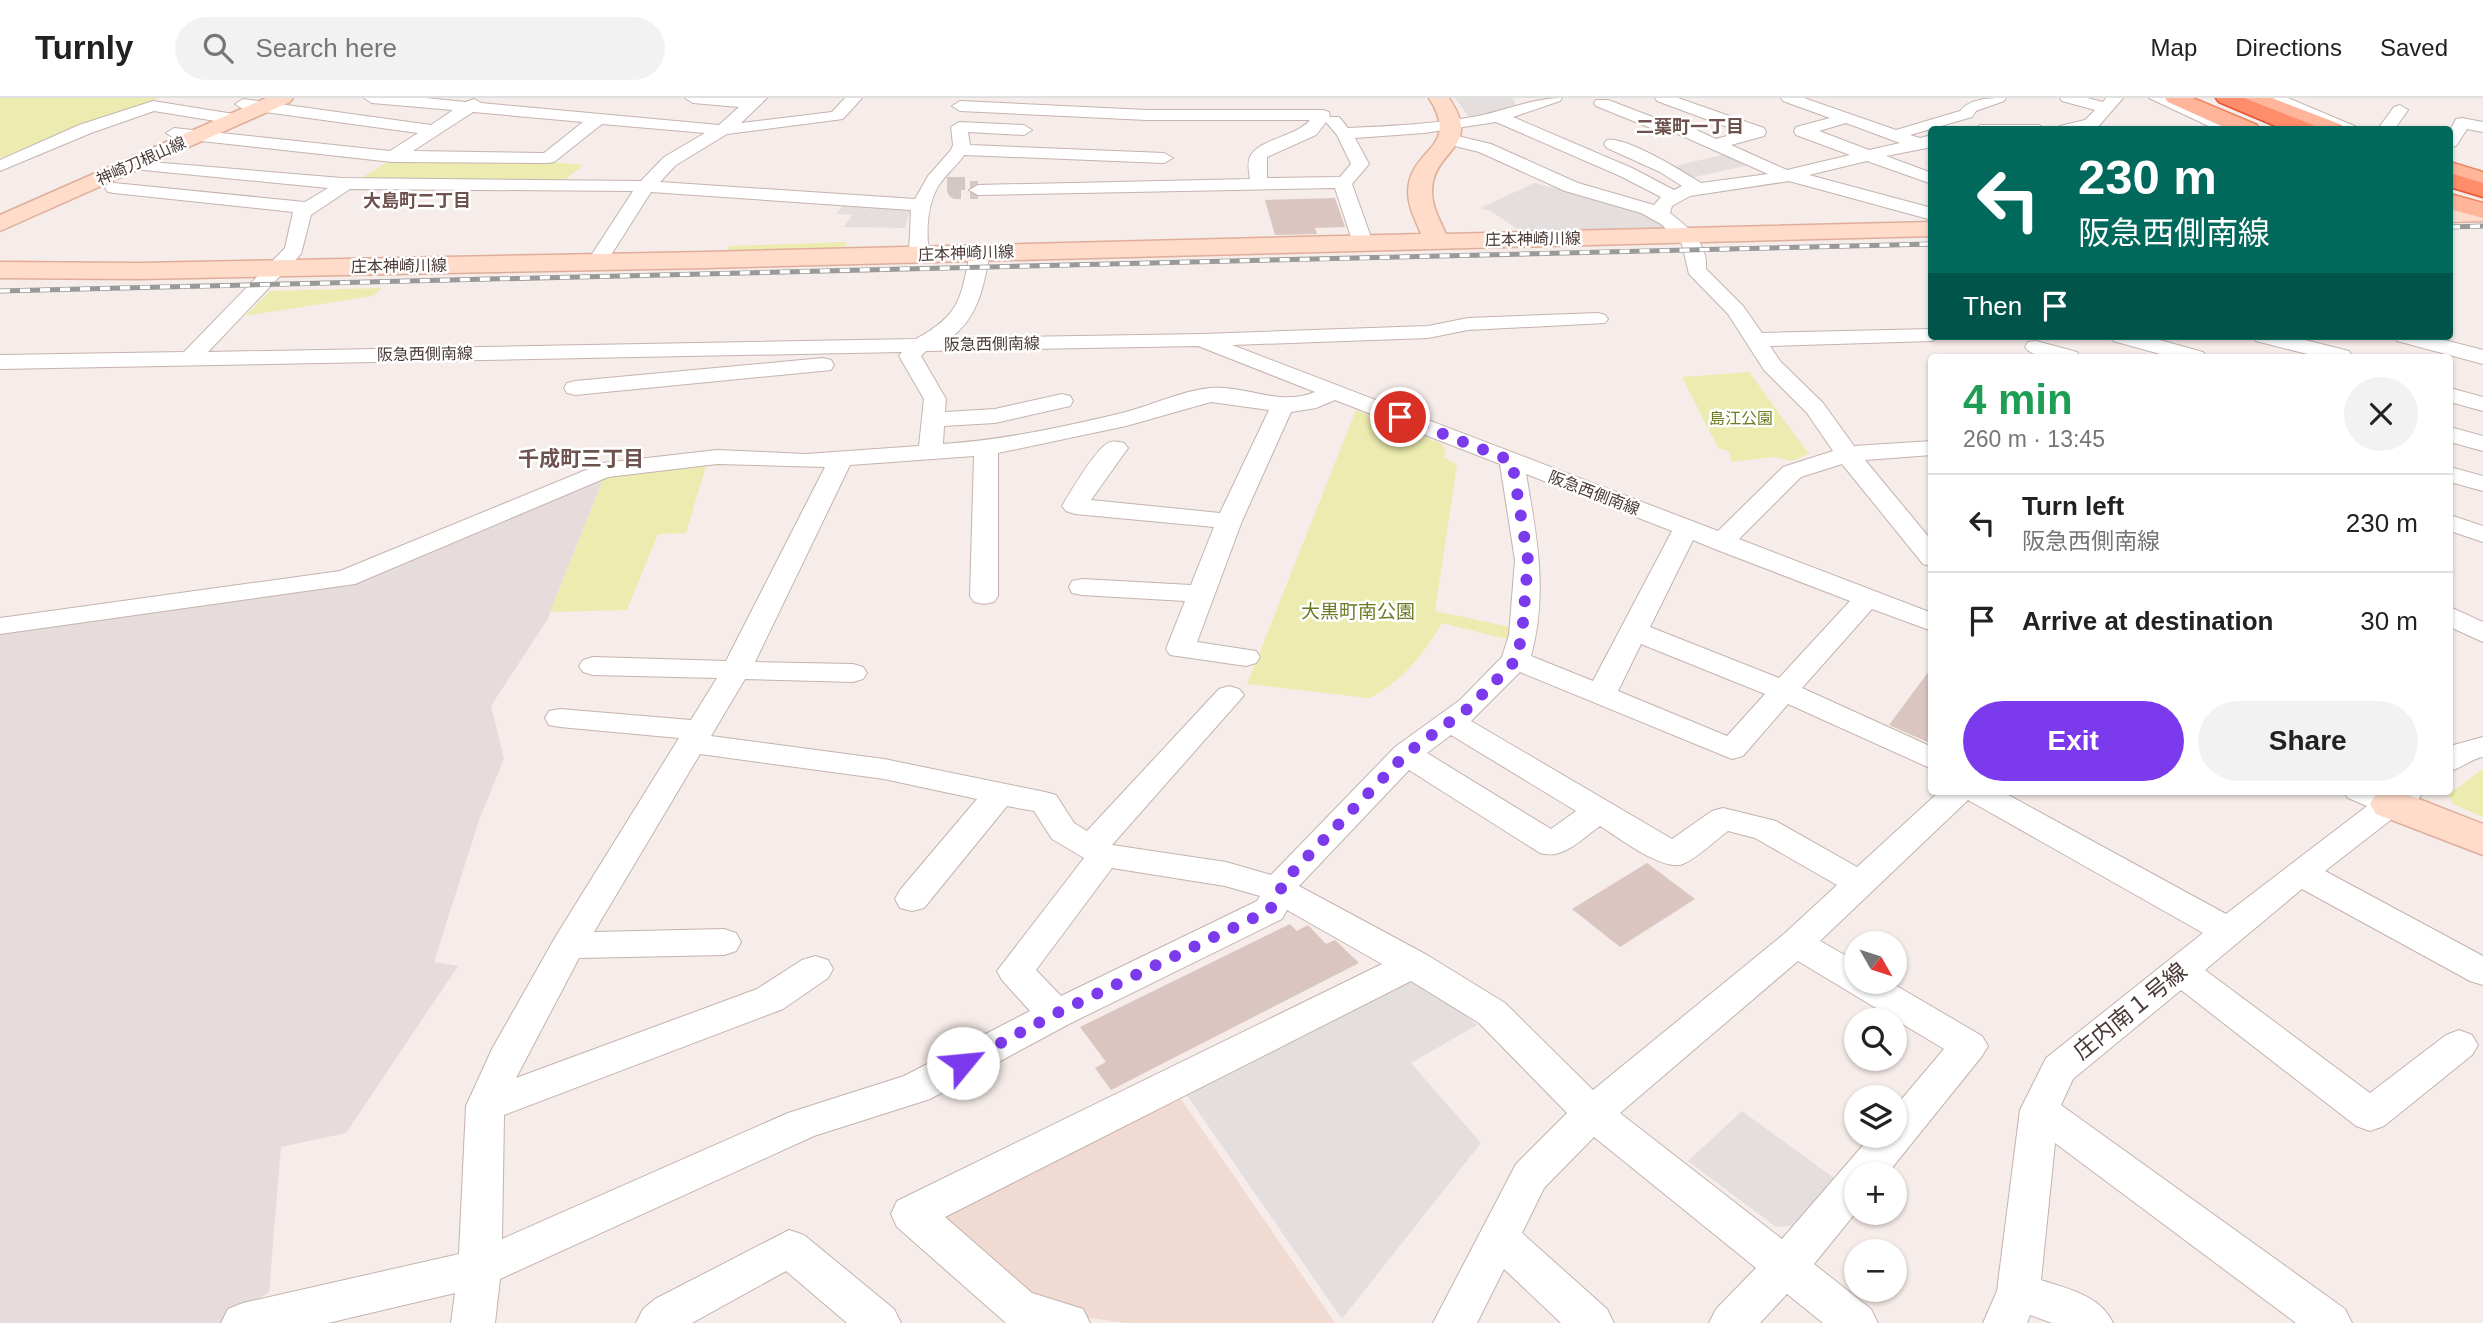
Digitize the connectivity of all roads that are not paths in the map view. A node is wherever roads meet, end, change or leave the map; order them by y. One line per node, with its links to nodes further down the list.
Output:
1 (175, 98): 25 (street)
2 (283, 98): 29 (street, 神崎刀根山線)
3 (372, 98): 21 (street)
4 (572, 98): 31 (street)
5 (693, 98): 19 (street)
6 (854, 98): 47 (street)
7 (1439, 98): 49 (street)
8 (1622, 98): 24 (street)
9 (1663, 98): 59 (street)
10 (1789, 98): 34 (street)
11 (1998, 98): 28 (street)
12 (2068, 98): 23 (street)
13 (2157, 98): 39 (street)
14 (2175, 98): 40 (main road)
15 (2201, 98): 41 (highway)
16 (2227, 98): 36 (highway)
17 (2253, 98): 36 (main road)
18 (2274, 98): 42 (street)
19 (756, 101): 47 (street)
20 (1543, 101): 32 (street); 33 (street)
21 (477, 102): 31 (street); 46 (street)
22 (961, 102): 26 (street); 44 (street)
23 (2110, 102): 38 (street)
24 (1602, 103): 27 (street); 59 (street)
25 (153, 106): 29 (street); 67 (street)
26 (1321, 107): 51 (street); 78 (street)
27 (1584, 108)
28 (1970, 108): 37 (street); 52 (street)
29 (242, 109): 46 (street); 50 (street, 神崎刀根山線); 53 (street, 神崎刀根山線)
30 (2400, 110): 43 (street)
31 (545, 114): 35 (street)
32 (1499, 117): 49 (street); 88 (street)
33 (1551, 118)
34 (1847, 118): 52 (street); 62 (street)
35 (598, 119): 47 (street); 61 (street)
36 (2305, 124)
37 (1985, 126)
38 (2083, 126)
39 (2223, 126)
40 (2242, 126)
41 (2268, 126)
42 (2346, 126)
43 (2388, 126)
44 (959, 127): 48 (street); 64 (street)
45 (2483, 127): 55 (street)
46 (433, 130): 61 (street)
47 (723, 130): 79 (street)
48 (1041, 130)
49 (1451, 132): 51 (street); 88 (street); 96 (street)
50 (174, 133): 53 (street); 86 (street, 神崎刀根山線)
51 (1345, 133): 76 (street)
52 (1892, 134): 58 (street)
53 (197, 135): 61 (street); 66 (street, 神崎刀根山線)
54 (1599, 138): 68 (street)
55 (2453, 138)
56 (2453, 141): 57 (street)
57 (2473, 143)
58 (1927, 144): 62 (street)
59 (1723, 147): 68 (street); 72 (street)
60 (1788, 154): 69 (street)
61 (393, 156): 77 (street)
62 (1865, 156): 69 (street); 73 (street)
63 (1164, 158): 64 (street)
64 (956, 163): 87 (street)
65 (2453, 163): 71 (street)
66 (133, 164): 77 (street); 93 (street, 神崎刀根山線)
67 (0, 166)
68 (1663, 167): 81 (street)
69 (1820, 167): 72 (street)
70 (2453, 170): 74 (main road)
71 (2483, 173)
72 (1787, 176): 81 (street); 91 (street)
73 (1928, 178)
74 (2483, 179)
75 (2453, 181): 83 (highway)
76 (1344, 182): 78 (street); 97 (street)
77 (345, 184): 79 (street); 89 (street)
78 (1259, 184): 82 (street)
79 (645, 187): 87 (street); 100 (street)
80 (114, 188): 89 (street)
81 (1696, 188): 88 (street)
82 (978, 190)
83 (2483, 190)
84 (2453, 191): 85 (highway)
85 (2483, 201)
86 (0, 204)
87 (924, 205): 99 (street)
88 (1667, 205): 95 (street)
89 (307, 208): 101 (street)
90 (2453, 211): 92 (street)
91 (1928, 213)
92 (2483, 213)
93 (0, 224)
94 (1928, 229): 95 (street, 庄本神崎川線)
95 (1687, 236): 96 (street, 庄本神崎川線); 106 (street)
96 (1436, 241): 97 (street, 庄本神崎川線)
97 (1363, 243): 98 (street, 庄本神崎川線)
98 (979, 252): 99 (street, 庄本神崎川線); 111 (street)
99 (919, 254): 100 (street, 庄本神崎川線)
100 (597, 262): 101 (street, 庄本神崎川線)
101 (276, 268): 102 (street, 庄本神崎川線); 118 (street)
102 (0, 270)
103 (1598, 319): 105 (street)
104 (1928, 335): 106 (street)
105 (1200, 340): 111 (street, 阪急西側南線); 121 (street, 阪急西側南線)
106 (1756, 340): 133 (street)
107 (2139, 340): 112 (street)
108 (2279, 340): 114 (street)
109 (2414, 340): 115 (street)
110 (2035, 347): 113 (street)
111 (914, 350): 118 (street, 阪急西側南線); 120 (street); 126 (street)
112 (2183, 350)
113 (2059, 354)
114 (2330, 354)
115 (2447, 354)
116 (2454, 357): 117 (street)
117 (2483, 357)
118 (190, 358): 119 (street, 阪急西側南線)
119 (0, 362)
120 (575, 388)
121 (1334, 392): 125 (street); 135 (street, 阪急西側南線)
122 (2453, 396): 124 (street)
123 (1062, 401): 126 (street)
124 (2483, 404)
125 (1282, 406): 129 (street); 138 (street)
126 (933, 420): 132 (street)
127 (2453, 435): 128 (street)
128 (2483, 444)
129 (986, 448): 132 (street); 146 (street)
130 (1116, 448): 138 (street)
131 (1928, 448): 133 (street)
132 (930, 452): 134 (street)
133 (1847, 454): 142 (street); 143 (street)
134 (841, 459): 150 (street); 156 (street)
135 (1512, 461): 140 (street, 阪急西側南線); 154 (street)
136 (2453, 475): 137 (street)
137 (2483, 484)
138 (1230, 521): 145 (street)
139 (2453, 524): 141 (street)
140 (1686, 528): 142 (street, 阪急西側南線); 151 (street)
141 (2483, 534)
142 (1721, 542): 147 (street, 阪急西側南線)
143 (1928, 553)
144 (1082, 587): 145 (street)
145 (1201, 594): 153 (street)
146 (984, 596)
147 (1867, 598): 149 (street, 阪急西側南線); 158 (street)
148 (2453, 617): 152 (street)
149 (1928, 621)
150 (0, 626)
151 (1635, 631): 158 (street); 160 (street)
152 (2483, 634)
153 (1247, 657)
154 (1516, 660): 160 (street); 162 (street)
155 (593, 666): 156 (street)
156 (736, 670): 157 (street); 163 (street)
157 (853, 673)
158 (1784, 691): 160 (street); 166 (street)
159 (1229, 695): 174 (street)
160 (1601, 695)
161 (560, 718): 163 (street)
162 (1451, 722): 165 (street); 172 (street)
163 (695, 736): 168 (street); 182 (street)
164 (2483, 747): 167 (street)
165 (1406, 754): 172 (street); 177 (street)
166 (1928, 757)
167 (2453, 759)
168 (1000, 793): 174 (street); 178 (street)
169 (1955, 795): 176 (street)
170 (1983, 795): 179 (street)
171 (2386, 795): 173 (street); 175 (street, 庄内南１号線)
172 (1599, 810): 176 (street)
173 (2483, 839)
174 (1098, 850): 177 (street); 189 (street)
175 (2300, 873): 179 (street, 庄内南１号線); 187 (street)
176 (1859, 883): 181 (street)
177 (1280, 890): 183 (street); 189 (street)
178 (912, 899)
179 (2228, 931): 185 (street, 庄内南１号線)
180 (724, 942): 182 (street)
181 (1796, 943): 186 (street); 193 (street)
182 (568, 945): 191 (street)
183 (1414, 964): 193 (street); 206 (street)
184 (815, 969): 191 (street)
185 (2180, 970): 190 (street); 192 (street, 庄内南１号線)
186 (1844, 971)
187 (2483, 972)
188 (1882, 994): 194 (street)
189 (1055, 1014): 200 (street)
190 (2459, 1045)
191 (485, 1106): 200 (street)
192 (2039, 1110): 201 (street, 庄内南１号線); 212 (street)
193 (1592, 1113): 198 (street); 199 (street)
194 (1907, 1121)
195 (1884, 1148): 196 (street)
196 (1873, 1162)
197 (1844, 1197): 199 (street)
198 (1499, 1238): 207 (street); 208 (street)
199 (1786, 1266): 209 (street); 210 (street)
200 (480, 1268): 202 (street); 203 (street)
201 (2011, 1307): 211 (street)
202 (265, 1320)
203 (472, 1323)
204 (658, 1323): 205 (street)
205 (878, 1323)
206 (1068, 1323)
207 (1455, 1323)
208 (1592, 1323)
209 (1731, 1323)
210 (1856, 1323)
211 (2091, 1323)
212 (2330, 1323)

